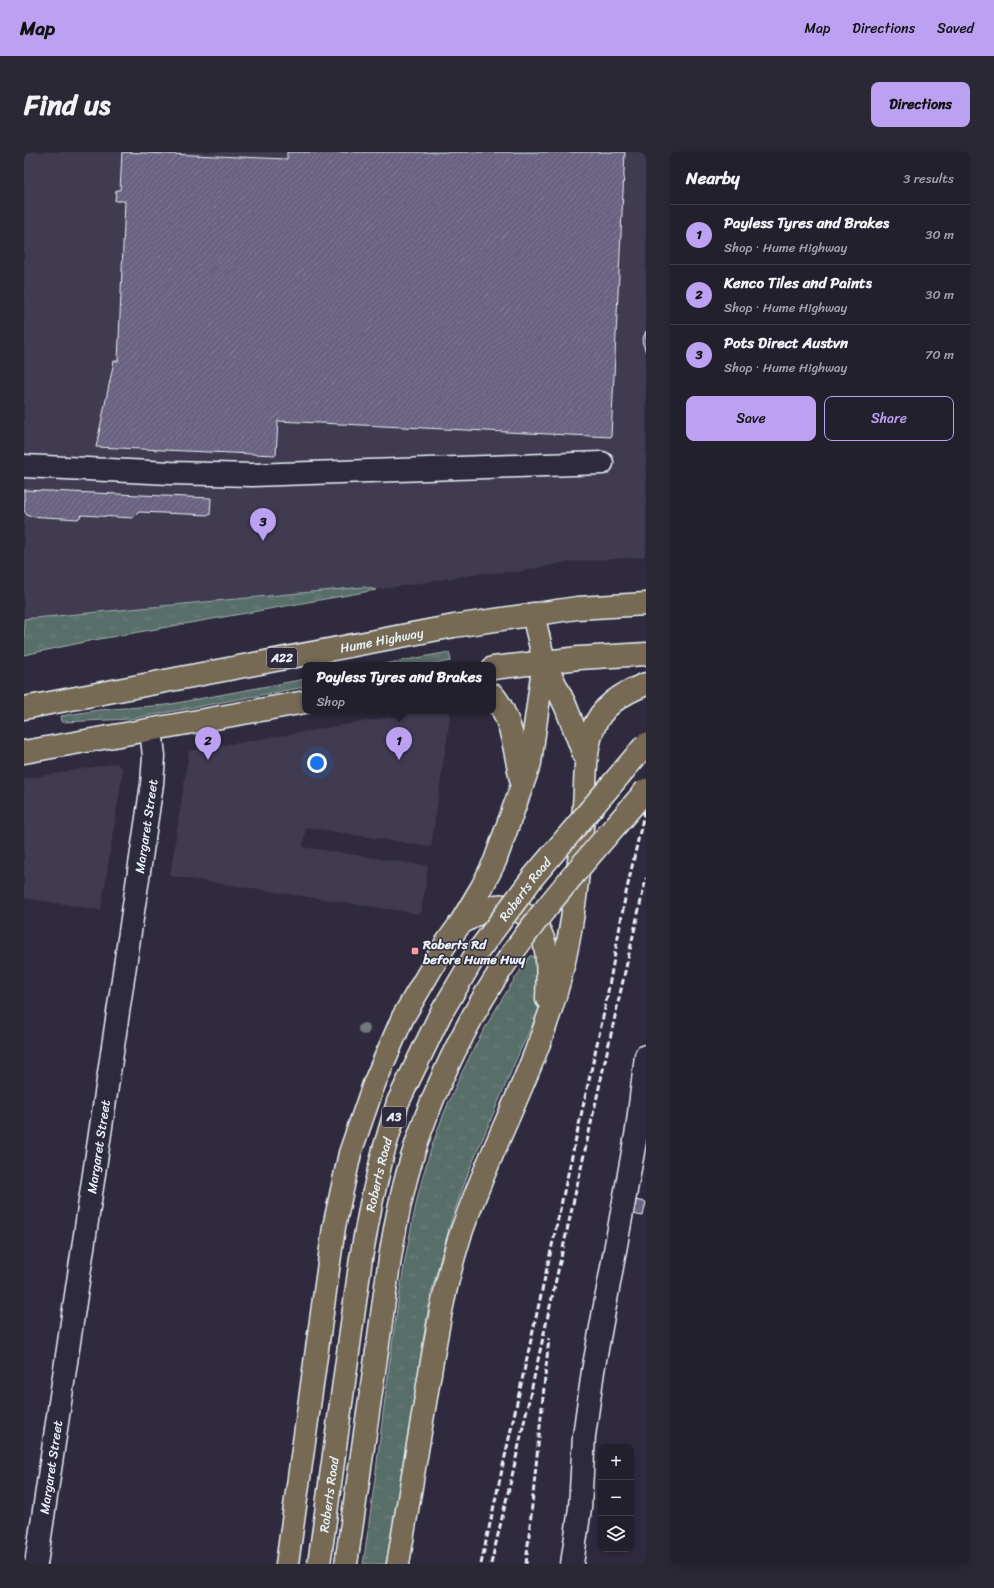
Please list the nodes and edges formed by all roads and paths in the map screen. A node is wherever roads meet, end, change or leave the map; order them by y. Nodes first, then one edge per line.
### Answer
1 (602, 463) dead end
2 (24, 466) edge
3 (646, 604) edge
4 (533, 614) junction
5 (646, 654) edge
6 (544, 661) junction
7 (496, 668) edge
8 (646, 684) edge
9 (496, 699) edge
10 (302, 703) edge
11 (24, 708) edge
12 (151, 730) junction
13 (646, 744) edge
14 (24, 752) edge
15 (585, 757) junction
16 (522, 788) junction
17 (646, 790) edge
18 (460, 924) junction
19 (546, 1024) junction
20 (646, 1056) edge
21 (36, 1564) edge
22 (287, 1564) edge
23 (319, 1564) edge
24 (346, 1564) edge
25 (398, 1564) edge
26 (572, 1564) edge

1 - 2 street
3 - 4 highway, Hume Highway / A22
4 - 6 highway
4 - 11 highway, Hume Highway / A22
5 - 6 highway
6 - 7 highway
6 - 15 highway
6 - 16 highway
8 - 15 highway
9 - 16 highway
10 - 12 highway
12 - 14 highway
12 - 21 street, Margaret Street
13 - 23 highway, Roberts Road / A3, bridge
15 - 19 highway
16 - 18 highway
17 - 24 highway, A3, bridge
18 - 19 highway
18 - 22 highway
19 - 25 highway
20 - 26 street

